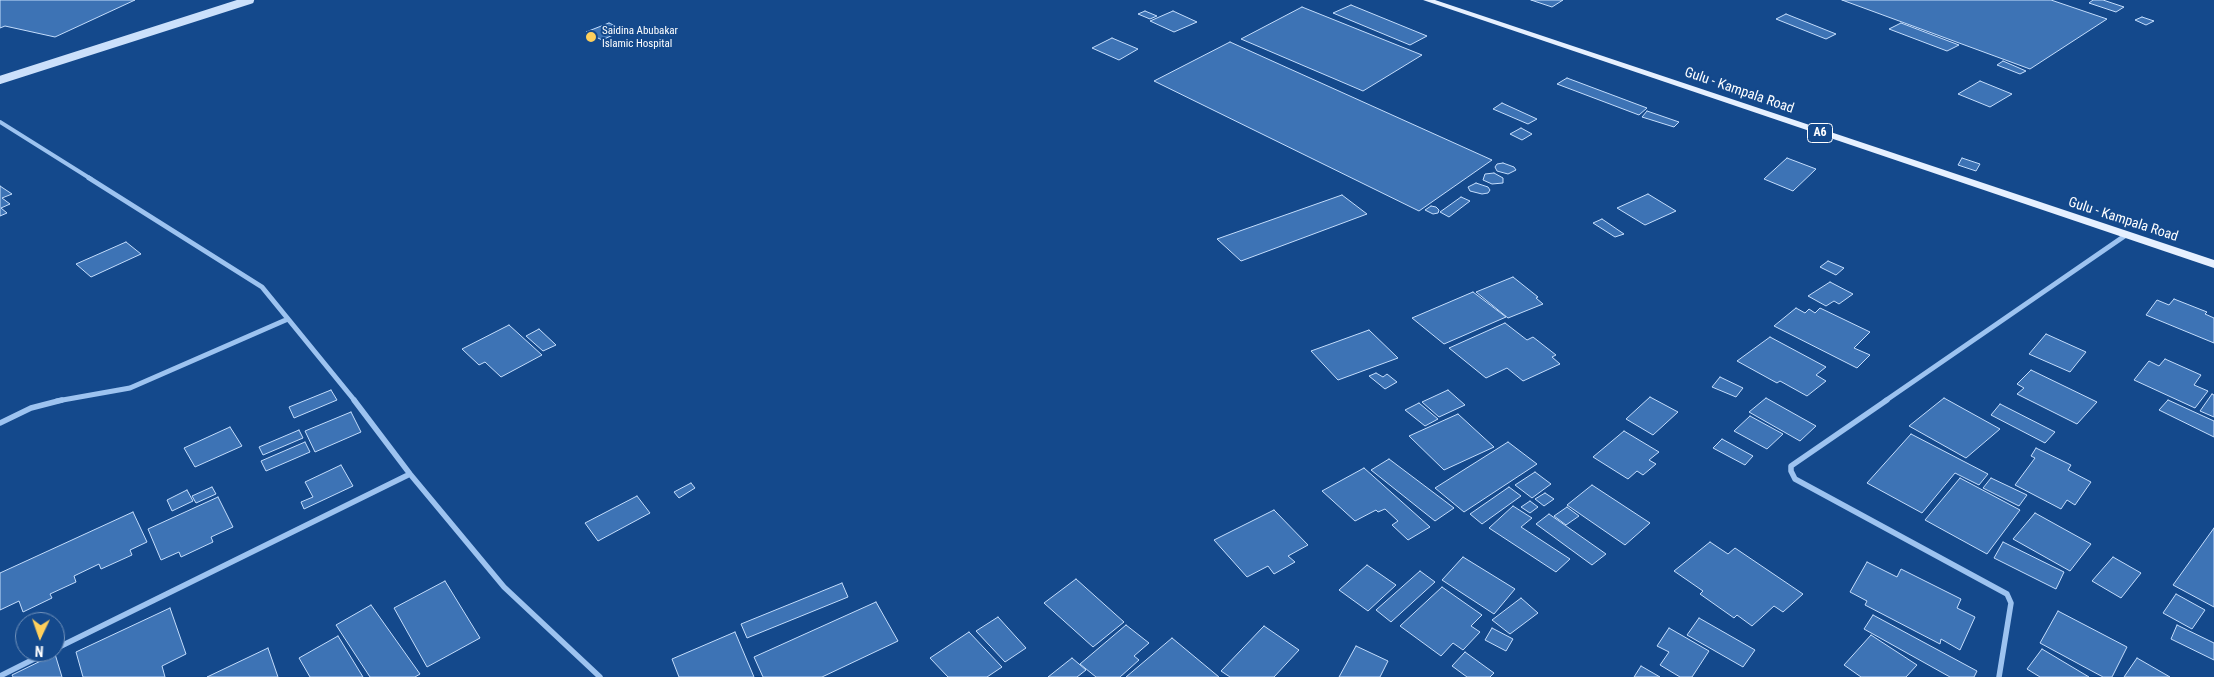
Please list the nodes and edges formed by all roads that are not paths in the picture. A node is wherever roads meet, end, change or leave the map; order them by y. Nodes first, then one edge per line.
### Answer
1 (250, 0) edge
2 (1427, 0) edge
3 (0, 80) edge
4 (0, 122) edge
5 (2126, 235) junction
6 (2214, 264) edge
7 (288, 320) junction
8 (0, 423) edge
9 (410, 474) junction
10 (65, 644) edge
11 (28, 662) edge
12 (0, 676) edge
13 (600, 677) edge
14 (1999, 677) edge

1 - 3 street
2 - 5 main road, Gulu - Kampala Road / A6
4 - 7 street
5 - 6 main road, Gulu - Kampala Road / A6
5 - 14 street
7 - 8 street
7 - 9 street
9 - 10 street
9 - 13 street
11 - 12 street

